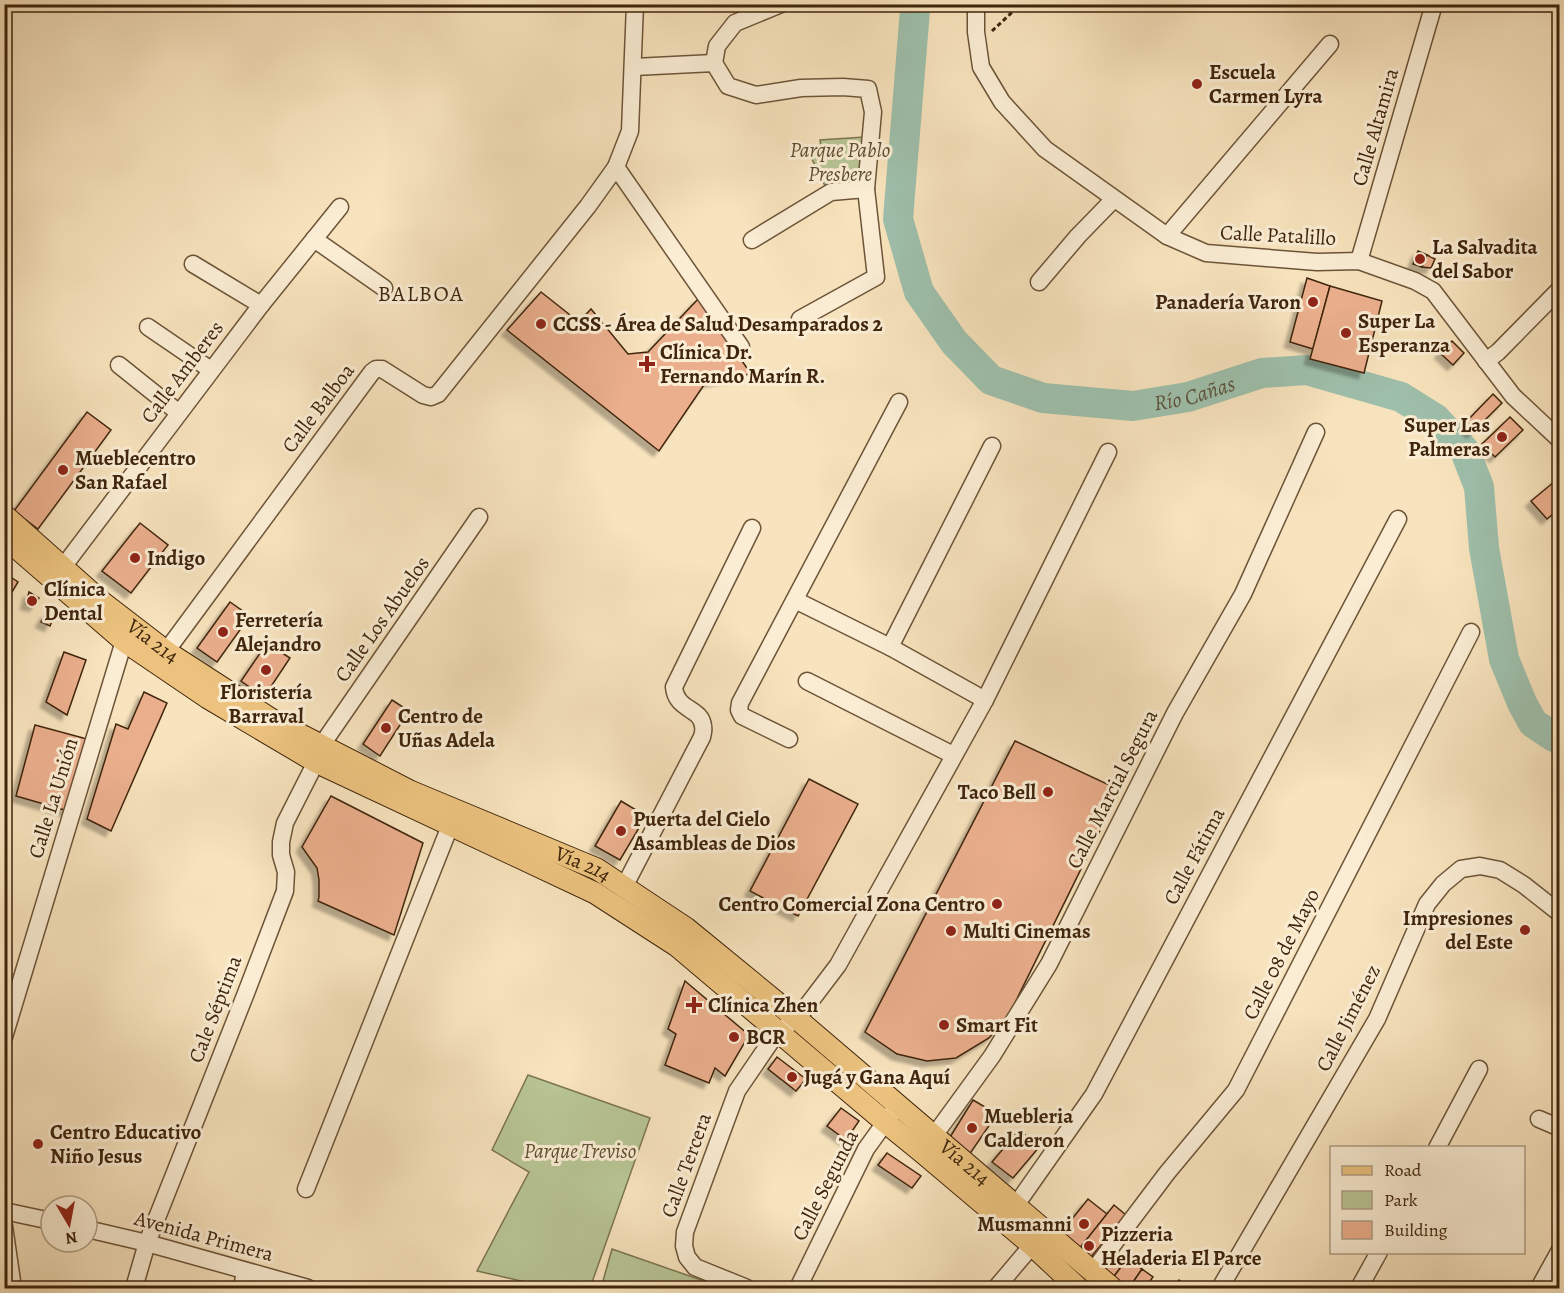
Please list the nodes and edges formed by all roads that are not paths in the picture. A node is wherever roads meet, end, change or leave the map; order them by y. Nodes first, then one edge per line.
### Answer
1 (636, 4) edge
2 (781, 4) edge
3 (976, 4) edge
4 (1434, 4) edge
5 (1330, 44) dead end
6 (714, 63) junction
7 (634, 67) junction
8 (616, 167) junction
9 (866, 189) junction
10 (1114, 198) junction
11 (340, 207) dead end
12 (1167, 236) junction
13 (314, 238) junction
14 (752, 240) dead end
15 (1359, 261) junction
16 (193, 264) dead end
17 (1039, 282) dead end
18 (384, 288) dead end
19 (1560, 289) edge
20 (261, 305) junction
21 (800, 319) dead end
22 (148, 327) dead end
23 (741, 347) dead end
24 (1486, 361) junction
25 (119, 365) dead end
26 (211, 370) junction
27 (898, 402) dead end
28 (179, 413) junction
29 (1316, 432) dead end
30 (1560, 440) edge
31 (992, 446) dead end
32 (1108, 452) dead end
33 (4, 515) edge
34 (479, 517) dead end
35 (1398, 519) dead end
36 (752, 528) dead end
37 (4, 537) edge
38 (63, 567) junction
39 (795, 600) junction
40 (1471, 632) dead end
41 (124, 641) junction
42 (890, 647) junction
43 (162, 658) junction
44 (807, 681) dead end
45 (985, 700) junction
46 (789, 739) dead end
47 (319, 754) junction
48 (953, 755) junction
49 (450, 826) junction
50 (624, 887) junction
51 (1560, 911) edge
52 (797, 1019) junction
53 (778, 1032) junction
54 (4, 1037) edge
55 (1479, 1069) dead end
56 (898, 1106) junction
57 (1539, 1119) dead end
58 (885, 1122) junction
59 (1560, 1128) edge
60 (928, 1144) junction
61 (1438, 1146) edge
62 (306, 1189) dead end
63 (1016, 1205) junction
64 (4, 1211) edge
65 (39, 1218) edge
66 (4, 1226) edge
67 (99, 1232) edge
68 (1038, 1238) junction
69 (147, 1243) junction
70 (6, 1245) edge
71 (1560, 1250) edge
72 (1378, 1254) edge
73 (245, 1271) junction
74 (1092, 1271) junction
75 (13, 1288) edge
76 (134, 1288) edge
77 (242, 1288) edge
78 (308, 1288) edge
79 (747, 1288) edge
80 (798, 1288) edge
81 (996, 1288) edge
82 (1078, 1288) edge
83 (1112, 1288) edge
84 (1220, 1288) edge
85 (1359, 1288) edge
86 (1539, 1288) edge

1 - 7 street, Calle Balboa
2 - 6 street
3 - 10 street, Calle Patalillo
4 - 15 street, Calle Altamira
5 - 12 street
6 - 7 street
6 - 9 street
7 - 8 street, Calle Balboa
8 - 23 street
8 - 43 street, Calle Balboa
9 - 14 street
9 - 21 street
10 - 12 street, Calle Patalillo
10 - 17 street
11 - 13 street, Calle Amberes
12 - 15 street, Calle Patalillo
13 - 18 street
13 - 20 street, Calle Amberes
15 - 24 street, Calle Patalillo
16 - 20 street
19 - 24 street
20 - 26 street, Calle Amberes
22 - 26 street
24 - 30 street, Calle Patalillo
25 - 28 street
26 - 28 street, Calle Amberes
27 - 39 street
28 - 38 street, Calle Amberes
29 - 60 street, Calle Marcial Segura
31 - 42 street
32 - 45 street
33 - 38 main road, Vía 214
34 - 47 street, Calle Los Abuelos
35 - 63 street, Calle Fátima
36 - 50 street
37 - 41 main road, Vía 214
38 - 43 main road, Vía 214
39 - 42 street
39 - 46 street
40 - 74 street, Calle 08 de Mayo
41 - 43 main road, Vía 214
41 - 54 street, Calle La Unión
42 - 45 street
43 - 47 main road, Vía 214
44 - 48 street
45 - 48 street
47 - 49 main road, Vía 214
47 - 50 main road, Vía 214
47 - 69 street, Cale Séptima
48 - 52 street
49 - 53 main road, Vía 214
49 - 62 street
50 - 52 main road, Vía 214
51 - 84 street, Calle Jiménez
52 - 53 street
52 - 56 main road, Vía 214
53 - 58 main road, Vía 214
53 - 79 street, Calle Tercera
55 - 61 street
56 - 58 street, Calle Segunda
56 - 60 main road, Vía 214
57 - 59 street
58 - 60 main road, Vía 214
58 - 80 street, Calle Segunda
60 - 63 main road, Vía 214
60 - 68 main road, Vía 214
63 - 68 main road, Vía 214
64 - 65 street
66 - 70 street
67 - 69 street, Avenida Primera
68 - 74 main road, Vía 214
68 - 81 street
68 - 82 main road, Vía 214
69 - 73 street, Avenida Primera
69 - 76 street, Cale Séptima
70 - 75 street
71 - 86 street
72 - 85 street
73 - 77 street
73 - 78 street, Avenida Primera
74 - 83 main road, Vía 214

